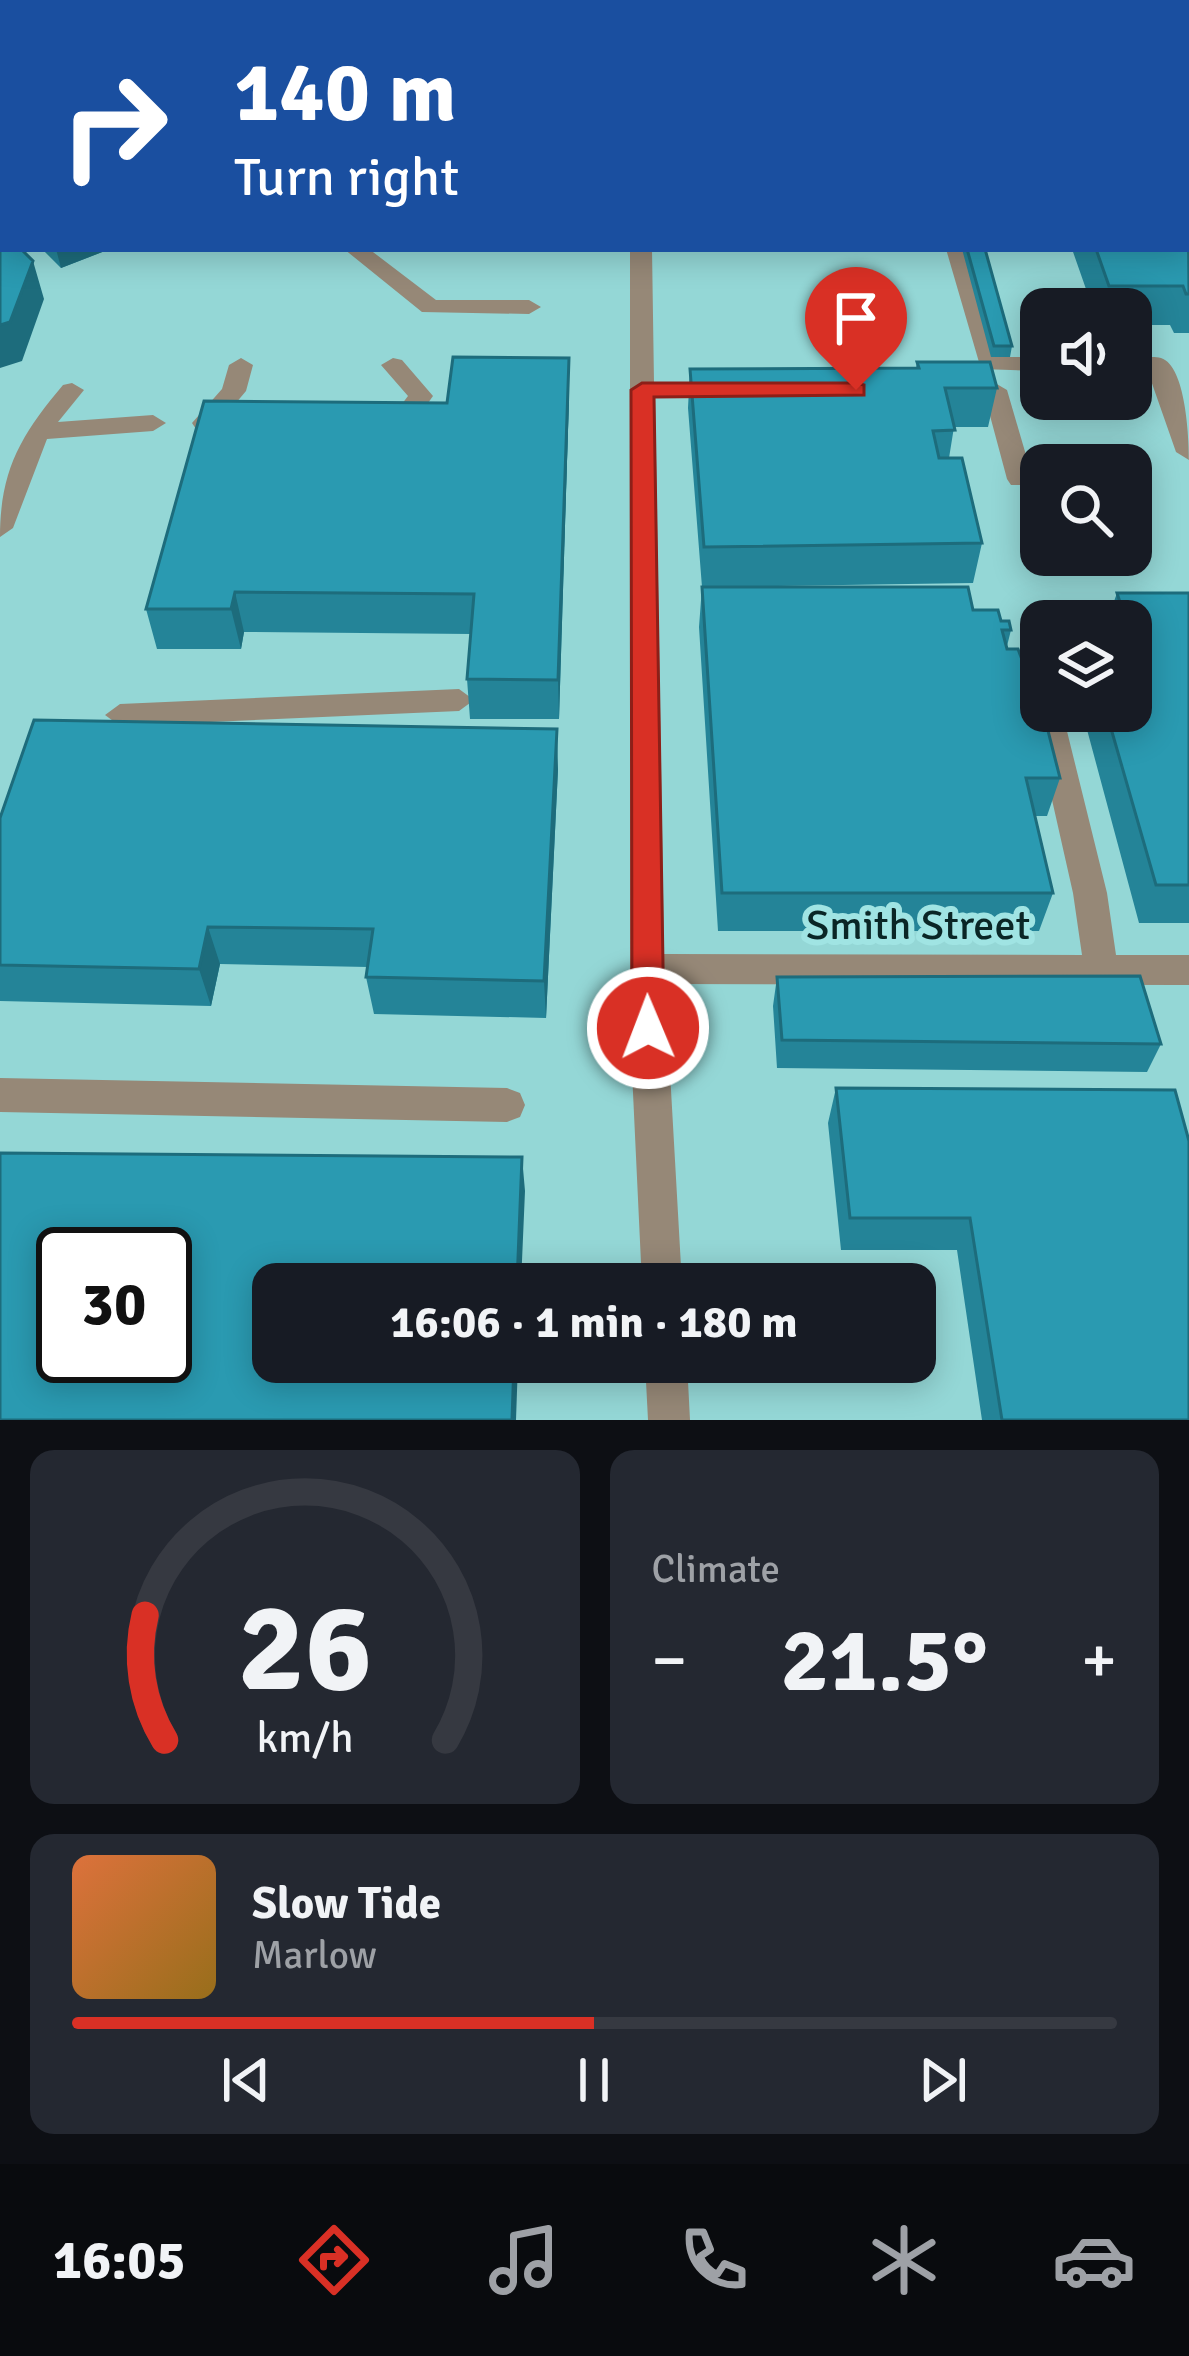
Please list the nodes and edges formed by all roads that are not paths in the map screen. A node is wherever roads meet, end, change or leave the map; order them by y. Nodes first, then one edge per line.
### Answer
1 (359, 252) edge
2 (640, 252) edge
3 (958, 252) edge
4 (530, 307) dead end
5 (241, 364) dead end
6 (1020, 364) edge
7 (393, 365) dead end
8 (1152, 365) edge
9 (72, 390) dead end
10 (642, 390) junction
11 (764, 390) edge
12 (926, 390) edge
13 (402, 421) edge
14 (206, 422) edge
15 (153, 423) dead end
16 (0, 439) edge
17 (33, 442) junction
18 (1189, 452) edge
19 (1020, 479) dead end
20 (0, 528) edge
21 (459, 700) dead end
22 (120, 715) dead end
23 (1052, 732) edge
24 (647, 969) junction
25 (1101, 970) junction
26 (1189, 970) edge
27 (0, 1095) edge
28 (507, 1105) dead end
29 (661, 1263) edge
30 (667, 1383) edge
31 (669, 1420) edge

1 - 4 street
2 - 10 street
3 - 6 street
5 - 14 street
7 - 13 street
8 - 18 street
9 - 17 street
10 - 11 street
10 - 24 street
12 - 19 street
15 - 17 street
16 - 17 street
17 - 20 street
21 - 22 street
23 - 25 street
24 - 25 street, Smith Street
24 - 29 street
25 - 26 street, Smith Street
27 - 28 street
30 - 31 street

